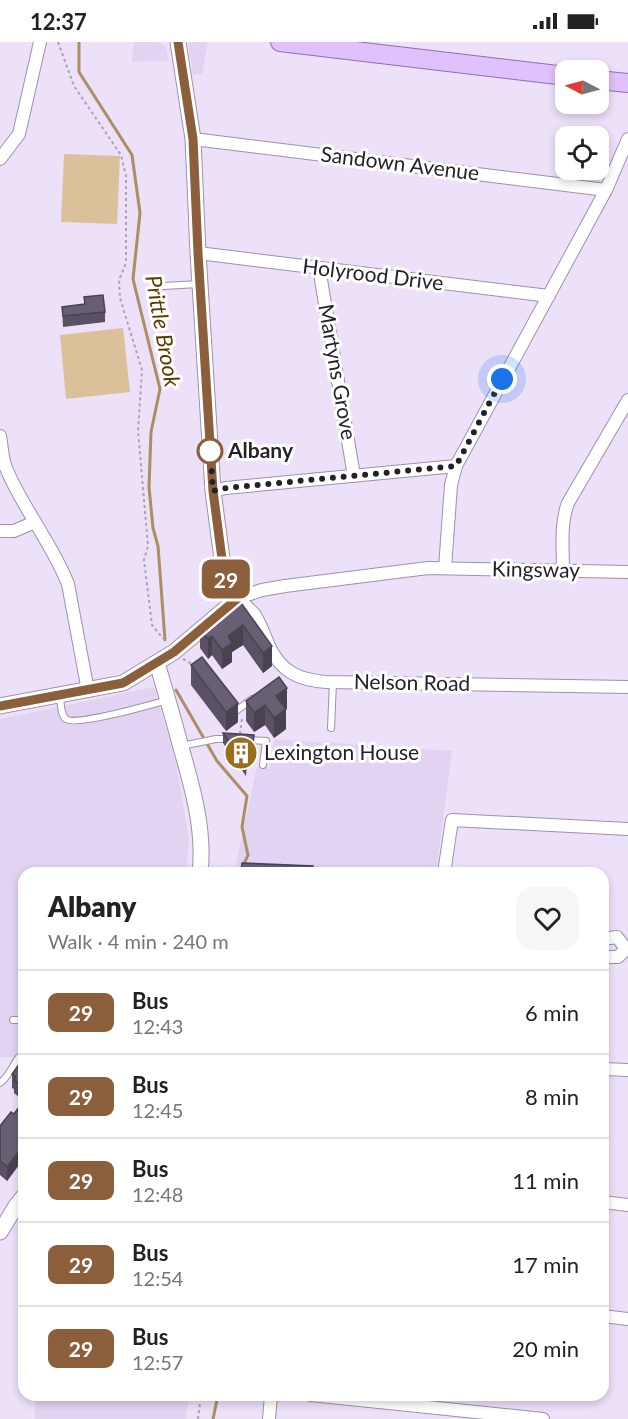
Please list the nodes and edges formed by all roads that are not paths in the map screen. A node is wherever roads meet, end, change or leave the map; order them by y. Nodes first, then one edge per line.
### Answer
1 (40, 42) edge
2 (178, 42) edge
3 (280, 42) edge
4 (555, 75) edge
5 (609, 81) edge
6 (628, 83) edge
7 (193, 139) junction
8 (628, 139) edge
9 (0, 159) edge
10 (606, 190) junction
11 (198, 253) junction
12 (319, 268) junction
13 (200, 284) junction
14 (164, 286) dead end
15 (549, 296) junction
16 (628, 400) edge
17 (0, 436) edge
18 (456, 466) junction
19 (354, 476) junction
20 (213, 491) junction
21 (35, 522) junction
22 (0, 531) edge
23 (445, 567) junction
24 (563, 571) junction
25 (628, 572) edge
26 (238, 598) junction
27 (157, 663) junction
28 (333, 682) junction
29 (628, 687) edge
30 (88, 691) junction
31 (262, 691) edge
32 (60, 696) junction
33 (169, 700) junction
34 (230, 704) edge
35 (0, 706) edge
36 (331, 728) dead end
37 (181, 746) junction
38 (263, 765) dead end
39 (628, 829) edge
40 (200, 867) edge
41 (445, 867) edge
42 (609, 938) edge
43 (627, 949) edge
44 (609, 957) edge
45 (14, 1020) dead end
46 (18, 1020) edge
47 (18, 1058) edge
48 (609, 1069) edge
49 (628, 1070) edge
50 (0, 1083) edge
51 (609, 1203) edge
52 (18, 1204) edge
53 (628, 1205) edge
54 (0, 1232) edge
55 (609, 1317) edge
56 (628, 1319) edge
57 (270, 1401) edge
58 (369, 1401) edge
59 (269, 1419) edge
60 (543, 1419) edge

1 - 9 street
2 - 7 street
3 - 4 main road
5 - 6 main road
7 - 10 street, Sandown Avenue
7 - 11 street
8 - 10 street
10 - 15 street
11 - 12 street, Holyrood Drive
11 - 13 street
12 - 15 street, Holyrood Drive
12 - 19 street, Martyns Grove
13 - 14 lane
13 - 20 street
15 - 18 street
16 - 24 street
17 - 21 street
18 - 19 street
18 - 23 street
19 - 20 street
20 - 26 street
21 - 22 street
21 - 30 street
23 - 24 street, Kingsway
23 - 26 street, Kingsway
24 - 25 street, Kingsway
26 - 27 street
26 - 28 street, Nelson Road
27 - 30 street
27 - 33 street
28 - 29 street, Nelson Road
28 - 36 lane
30 - 32 street
31 - 34 lane
32 - 33 lane
32 - 35 street
33 - 37 street
37 - 38 lane
37 - 40 street
39 - 41 street
42 - 43 street
43 - 44 street
45 - 46 lane
47 - 50 lane
48 - 49 street
51 - 53 street
52 - 54 street
55 - 56 street
57 - 59 street
58 - 60 street

